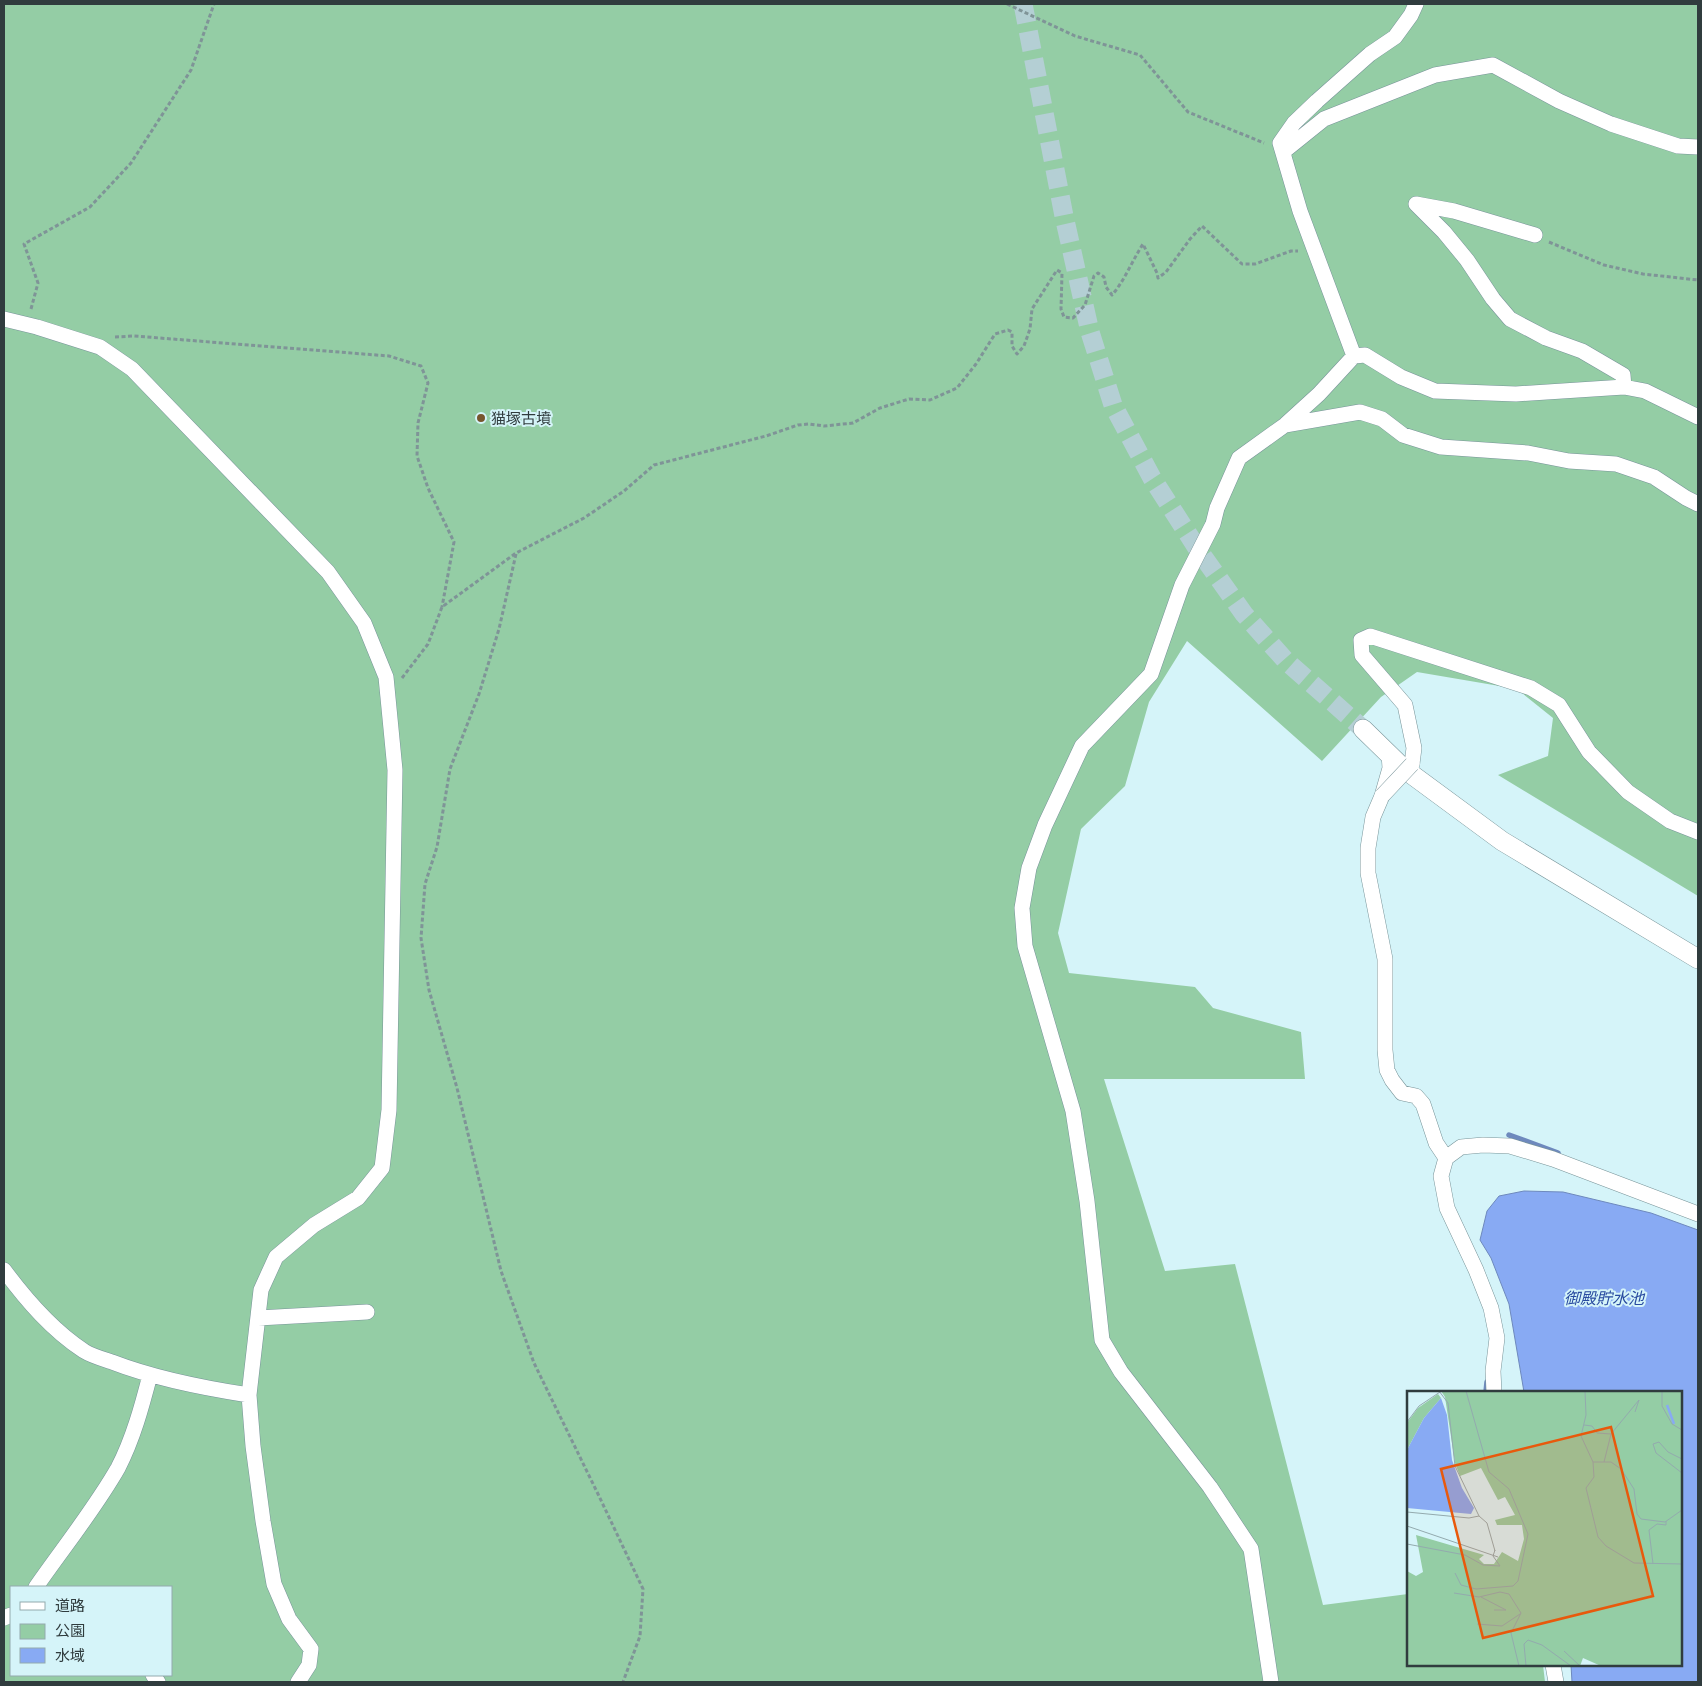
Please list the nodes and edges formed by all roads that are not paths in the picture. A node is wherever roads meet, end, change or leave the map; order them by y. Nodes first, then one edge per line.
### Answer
1 (1416, 4) edge
2 (1698, 147) edge
3 (1283, 152) junction
4 (1535, 235) road end
5 (4, 319) edge
6 (1354, 356) junction
7 (1624, 386) junction
8 (1698, 417) edge
9 (1285, 425) junction
10 (1698, 504) edge
11 (1363, 729) tunnel mouth
12 (1389, 754) junction
13 (1382, 796) junction
14 (1698, 832) edge
15 (1698, 959) edge
16 (1446, 1158) junction
17 (1698, 1214) edge
18 (4, 1270) edge
19 (367, 1312) dead end
20 (258, 1318) junction
21 (150, 1374) junction
22 (1494, 1391) edge
23 (249, 1395) junction
24 (37, 1586) edge
25 (1554, 1666) edge
26 (298, 1682) edge
27 (1271, 1682) edge
28 (1556, 1682) edge

1 - 3 street
2 - 3 street
3 - 6 street
4 - 7 street
5 - 20 street
6 - 7 street
6 - 9 street
7 - 8 street
9 - 10 street
9 - 27 street
11 - 12 street
12 - 13 street
12 - 15 street
13 - 14 street, bridge
13 - 16 street
16 - 17 street
16 - 22 street
18 - 21 street
19 - 20 street
20 - 23 street
21 - 23 street
21 - 24 street
23 - 26 street
25 - 28 street

